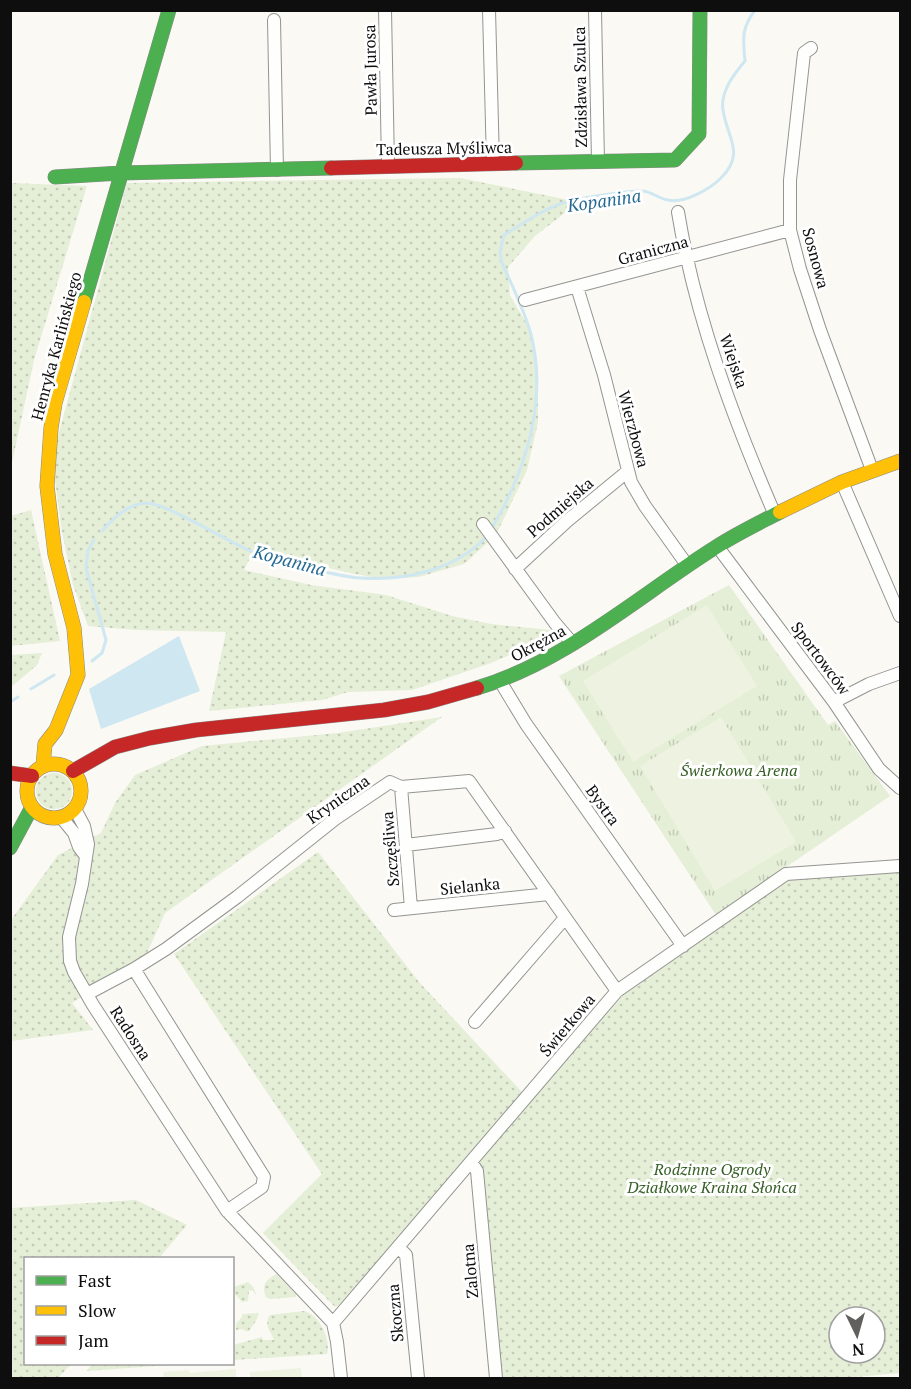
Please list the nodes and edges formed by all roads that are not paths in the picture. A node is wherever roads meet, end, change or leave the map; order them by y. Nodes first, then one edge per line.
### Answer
1 (169, 10) edge
2 (385, 10) edge
3 (489, 10) edge
4 (595, 10) edge
5 (700, 10) edge
6 (274, 20) dead end
7 (811, 48) dead end
8 (598, 162) junction
9 (493, 163) junction
10 (388, 165) junction
11 (277, 170) junction
12 (121, 173) junction
13 (55, 177) dead end
14 (678, 212) dead end
15 (790, 230) junction
16 (686, 258) junction
17 (577, 287) junction
18 (525, 300) dead end
19 (900, 462) edge
20 (872, 470) junction
21 (628, 471) junction
22 (842, 482) junction
23 (775, 515) junction
24 (483, 524) dead end
25 (717, 546) junction
26 (687, 565) junction
27 (515, 569) junction
28 (900, 616) edge
29 (573, 644) junction
30 (900, 673) edge
31 (500, 681) junction
32 (834, 702) junction
33 (56, 730) junction
34 (150, 738) junction
35 (58, 764) junction
36 (43, 766) junction
37 (73, 771) junction
38 (10, 772) edge
39 (32, 776) junction
40 (10, 785) edge
41 (81, 786) junction
42 (401, 787) junction
43 (900, 788) edge
44 (27, 791) junction
45 (32, 807) junction
46 (75, 809) junction
47 (46, 817) junction
48 (62, 817) junction
49 (505, 831) junction
50 (12, 845) edge
51 (406, 845) junction
52 (85, 855) junction
53 (900, 866) edge
54 (549, 894) junction
55 (411, 908) junction
56 (394, 910) dead end
57 (565, 918) junction
58 (683, 946) junction
59 (134, 969) junction
60 (617, 991) junction
61 (87, 994) junction
62 (475, 1022) dead end
63 (471, 1162) junction
64 (227, 1211) junction
65 (398, 1247) junction
66 (333, 1323) junction
67 (341, 1378) edge
68 (418, 1378) edge
69 (496, 1378) edge

1 - 12 street, Henryka Karlińskiego
2 - 10 street, Pawła Jurosa
3 - 9 street
4 - 8 street, Zdzisława Szulca
5 - 8 street, Tadeusza Myśliwca
6 - 11 street
7 - 15 street, Sosnowa
8 - 9 street, Tadeusza Myśliwca
9 - 10 street, Tadeusza Myśliwca
10 - 11 street, Tadeusza Myśliwca
11 - 12 street, Tadeusza Myśliwca
12 - 13 street, Tadeusza Myśliwca
12 - 33 street, Henryka Karlińskiego
14 - 16 street, Wiejska
15 - 16 street, Graniczna
15 - 20 street, Sosnowa
16 - 17 street, Graniczna
16 - 23 street, Wiejska
17 - 18 street, Graniczna
17 - 21 street, Wierzbowa
19 - 20 street, Okrężna
20 - 22 street, Okrężna
21 - 26 street, Wierzbowa
21 - 27 street, Podmiejska
22 - 23 street, Okrężna
22 - 28 street
23 - 25 street, Okrężna
24 - 27 street
25 - 26 street, Okrężna
25 - 32 street, Sportowców
26 - 29 street, Okrężna
27 - 29 street
29 - 31 street, Okrężna
30 - 32 street
31 - 34 street, Okrężna
31 - 58 street, Bystra
32 - 43 street, Sportowców
33 - 35 street, Henryka Karlińskiego
33 - 36 street, Henryka Karlińskiego
34 - 37 street, Okrężna
34 - 41 street, Okrężna
35 - 36 street
35 - 37 street
36 - 39 street
37 - 41 street
38 - 39 street
39 - 44 street
40 - 44 street
41 - 46 street
42 - 49 street, Kryniczna
42 - 51 street, Szczęśliwa
42 - 59 street, Kryniczna
44 - 45 street
45 - 47 street
45 - 50 street
46 - 48 street
46 - 52 street, Radosna
47 - 48 street
47 - 50 street
48 - 52 street
49 - 51 street
49 - 54 street, Kryniczna
51 - 55 street, Szczęśliwa
52 - 61 street, Radosna
53 - 58 street, Świerkowa
54 - 55 street, Sielanka
54 - 57 street, Kryniczna
55 - 56 street, Sielanka
57 - 60 street, Kryniczna
57 - 62 street
58 - 60 street, Świerkowa
59 - 61 street, Kryniczna
59 - 64 street
60 - 63 street, Świerkowa
61 - 64 street, Radosna
63 - 65 street, Świerkowa
63 - 69 street, Zalotna
64 - 66 street, Radosna
65 - 66 street, Świerkowa
65 - 68 street, Skoczna
66 - 67 street

